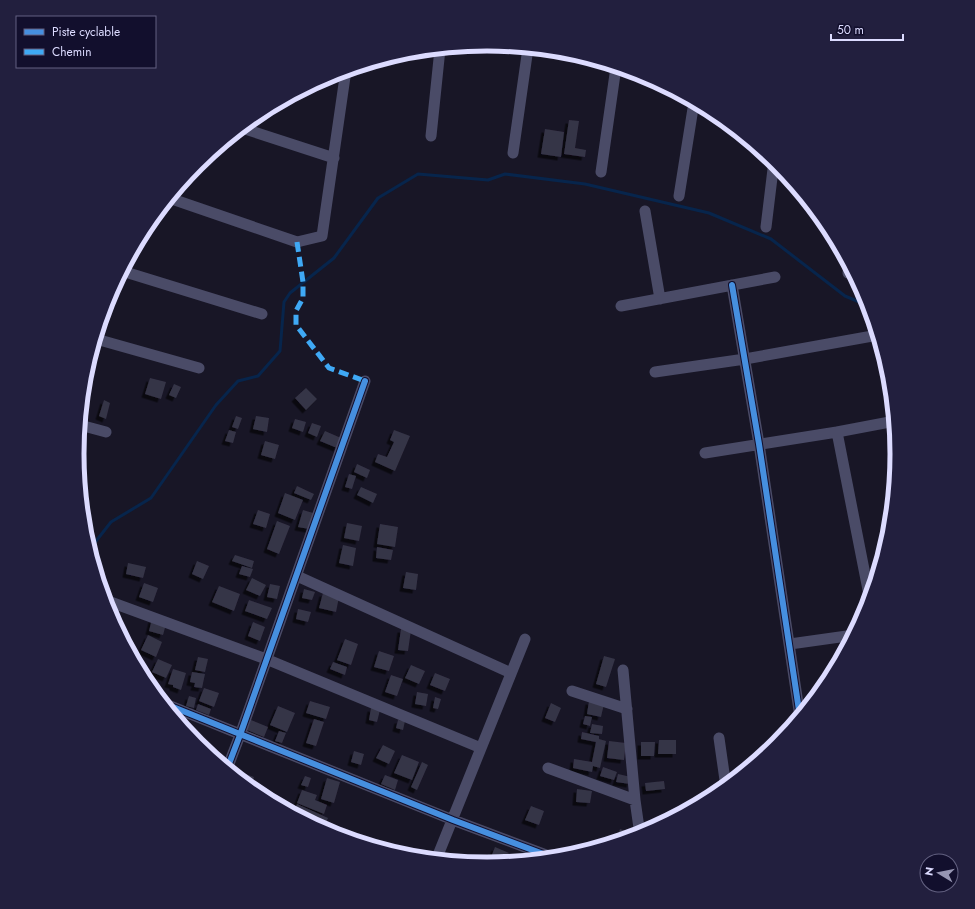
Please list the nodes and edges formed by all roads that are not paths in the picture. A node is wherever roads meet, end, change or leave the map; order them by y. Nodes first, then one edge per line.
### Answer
1 (527, 53) edge
2 (440, 54) edge
3 (615, 72) edge
4 (343, 78) edge
5 (693, 108) edge
6 (248, 130) edge
7 (431, 136) dead end
8 (513, 153) dead end
9 (334, 158) junction
10 (773, 169) edge
11 (601, 172) dead end
12 (679, 196) dead end
13 (174, 200) edge
14 (645, 211) dead end
15 (766, 227) dead end
16 (128, 273) edge
17 (774, 277) dead end
18 (732, 285) junction
19 (660, 299) junction
20 (621, 306) dead end
21 (262, 314) dead end
22 (873, 336) edge
23 (101, 340) edge
24 (745, 359) junction
25 (199, 368) dead end
26 (655, 372) dead end
27 (365, 381) dead end
28 (890, 422) edge
29 (85, 426) edge
30 (106, 432) dead end
31 (837, 432) junction
32 (759, 444) junction
33 (705, 453) dead end
34 (297, 576) junction
35 (868, 589) edge
36 (112, 603) edge
37 (847, 636) edge
38 (525, 639) dead end
39 (790, 644) junction
40 (266, 659) junction
41 (623, 670) dead end
42 (511, 673) junction
43 (572, 691) dead end
44 (173, 707) edge
45 (627, 709) junction
46 (799, 711) edge
47 (240, 735) junction
48 (719, 738) dead end
49 (480, 748) junction
50 (228, 764) edge
51 (548, 768) dead end
52 (725, 781) edge
53 (635, 800) junction
54 (453, 820) junction
55 (639, 828) edge
56 (544, 854) edge
57 (438, 855) edge

1 - 8 street
2 - 7 street
3 - 11 street
4 - 9 street
5 - 12 street
6 - 9 street
9 - 13 street
10 - 15 street
14 - 19 street
16 - 21 street
17 - 18 street
18 - 19 street
18 - 24 street
19 - 20 street
22 - 24 street
23 - 25 street
24 - 26 street
24 - 32 street
27 - 34 street
28 - 31 street
29 - 30 street
31 - 32 street
31 - 35 street
32 - 33 street
32 - 39 street
34 - 40 street
34 - 42 street
36 - 40 street
37 - 39 street
38 - 42 street
39 - 46 street
40 - 47 street
40 - 49 street
41 - 45 street
42 - 49 street
43 - 45 street
44 - 47 street
45 - 53 street
47 - 50 street
47 - 54 street
48 - 52 street
49 - 54 street
51 - 53 street
53 - 55 street
54 - 56 street
54 - 57 street

